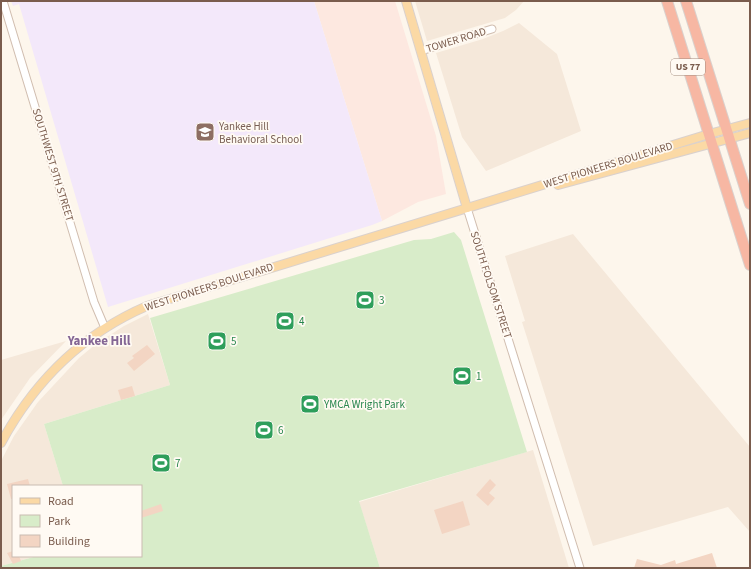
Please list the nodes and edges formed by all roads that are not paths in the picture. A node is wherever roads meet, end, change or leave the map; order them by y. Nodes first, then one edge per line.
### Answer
1 (4, 1) edge
2 (406, 1) edge
3 (667, 1) edge
4 (686, 1) edge
5 (492, 29) dead end
6 (421, 50) junction
7 (750, 123) edge
8 (750, 133) edge
9 (728, 134) junction
10 (710, 139) junction
11 (750, 204) edge
12 (467, 208) junction
13 (750, 265) edge
14 (105, 328) junction
15 (1, 443) edge
16 (580, 568) edge

1 - 14 street, SOUTHWEST 9TH STREET
2 - 6 main road, SOUTH FOLSOM STREET
3 - 10 highway, US 77
4 - 9 highway, US 77
5 - 6 street, TOWER ROAD
6 - 12 main road, SOUTH FOLSOM STREET
7 - 9 main road, WEST PIONEERS BOULEVARD
8 - 9 main road, WEST PIONEERS BOULEVARD
9 - 10 main road, WEST PIONEERS BOULEVARD
9 - 11 highway, US 77
10 - 12 main road, WEST PIONEERS BOULEVARD
10 - 13 highway, US 77
12 - 14 main road, WEST PIONEERS BOULEVARD
12 - 16 street, SOUTH FOLSOM STREET
14 - 15 main road, WEST PIONEERS BOULEVARD

